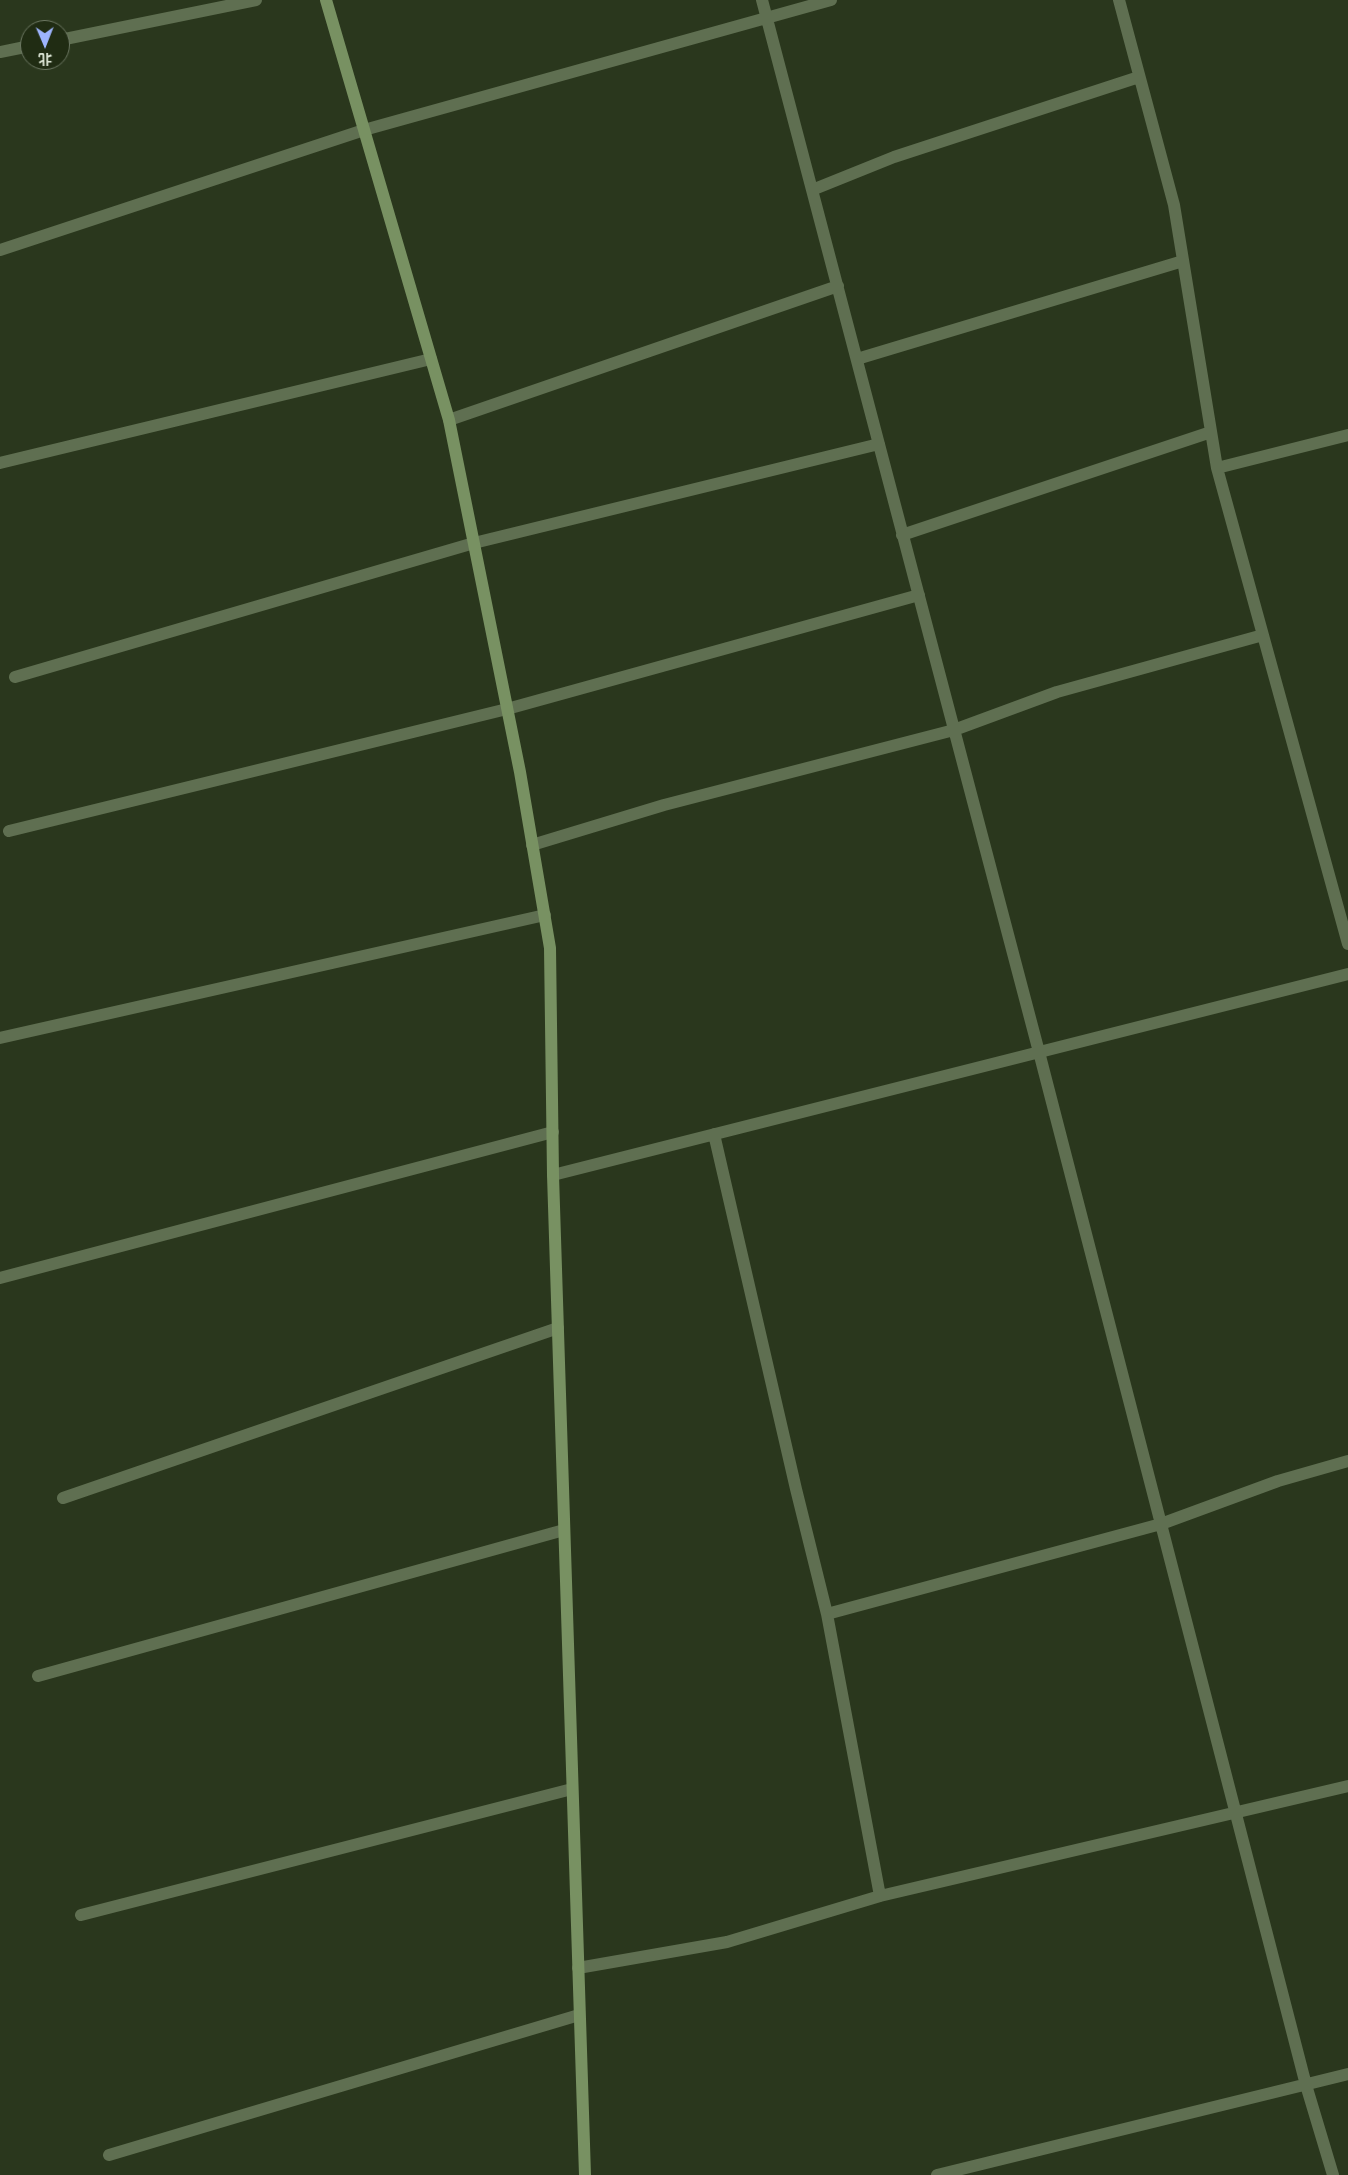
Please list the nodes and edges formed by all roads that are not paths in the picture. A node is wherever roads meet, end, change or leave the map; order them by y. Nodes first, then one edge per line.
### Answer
1 (256, 0) edge
2 (326, 0) edge
3 (762, 0) edge
4 (831, 0) edge
5 (1119, 0) edge
6 (767, 17) junction
7 (70, 38) edge
8 (20, 48) edge
9 (0, 52) edge
10 (1139, 76) junction
11 (364, 130) junction
12 (812, 190) junction
13 (0, 250) edge
14 (1183, 261) junction
15 (838, 286) junction
16 (431, 359) junction
17 (857, 359) junction
18 (448, 420) junction
19 (1211, 432) junction
20 (1348, 435) edge
21 (879, 444) junction
22 (0, 463) edge
23 (1217, 468) junction
24 (902, 535) junction
25 (474, 543) junction
26 (919, 595) junction
27 (1263, 635) junction
28 (16, 677) dead end
29 (507, 709) junction
30 (954, 730) junction
31 (9, 831) dead end
32 (532, 845) junction
33 (545, 915) junction
34 (1348, 944) edge
35 (1348, 974) edge
36 (0, 1038) edge
37 (1039, 1052) junction
38 (553, 1132) junction
39 (714, 1134) junction
40 (553, 1175) junction
41 (0, 1278) edge
42 (558, 1328) junction
43 (1348, 1461) edge
44 (64, 1498) dead end
45 (1160, 1524) junction
46 (564, 1530) junction
47 (827, 1614) junction
48 (38, 1676) dead end
49 (1348, 1786) edge
50 (572, 1790) junction
51 (1235, 1813) junction
52 (880, 1896) junction
53 (81, 1915) dead end
54 (578, 1968) junction
55 (579, 2015) junction
56 (1348, 2074) edge
57 (1306, 2085) junction
58 (109, 2155) dead end
59 (584, 2175) edge
60 (937, 2175) edge
61 (1333, 2175) edge

1 - 7 street
2 - 11 street
3 - 6 street
4 - 6 street
5 - 10 street
6 - 11 street
6 - 12 street
8 - 9 street
10 - 12 street
10 - 14 street
11 - 13 street
11 - 16 street
12 - 15 street
14 - 17 street
14 - 19 street
15 - 17 street
15 - 18 street
16 - 18 street
16 - 22 street
17 - 21 street
18 - 25 street
19 - 23 street
19 - 24 street
20 - 23 street
21 - 24 street
21 - 25 street
23 - 27 street
24 - 26 street
25 - 28 street
25 - 29 street
26 - 29 street
26 - 30 street
27 - 30 street
27 - 34 street
29 - 31 street
29 - 32 street
30 - 32 street
30 - 37 street
32 - 33 street
33 - 36 street
33 - 38 street
35 - 37 street
37 - 39 street
37 - 45 street
38 - 40 street
38 - 41 street
39 - 40 street
39 - 47 street
40 - 42 street
42 - 44 street
42 - 46 street
43 - 45 street
45 - 47 street
45 - 51 street
46 - 48 street
46 - 50 street
47 - 52 street
49 - 51 street
50 - 53 street
50 - 54 street
51 - 52 street
51 - 57 street
52 - 54 street
54 - 55 street
55 - 58 street
55 - 59 street
56 - 57 street
57 - 60 street
57 - 61 street

